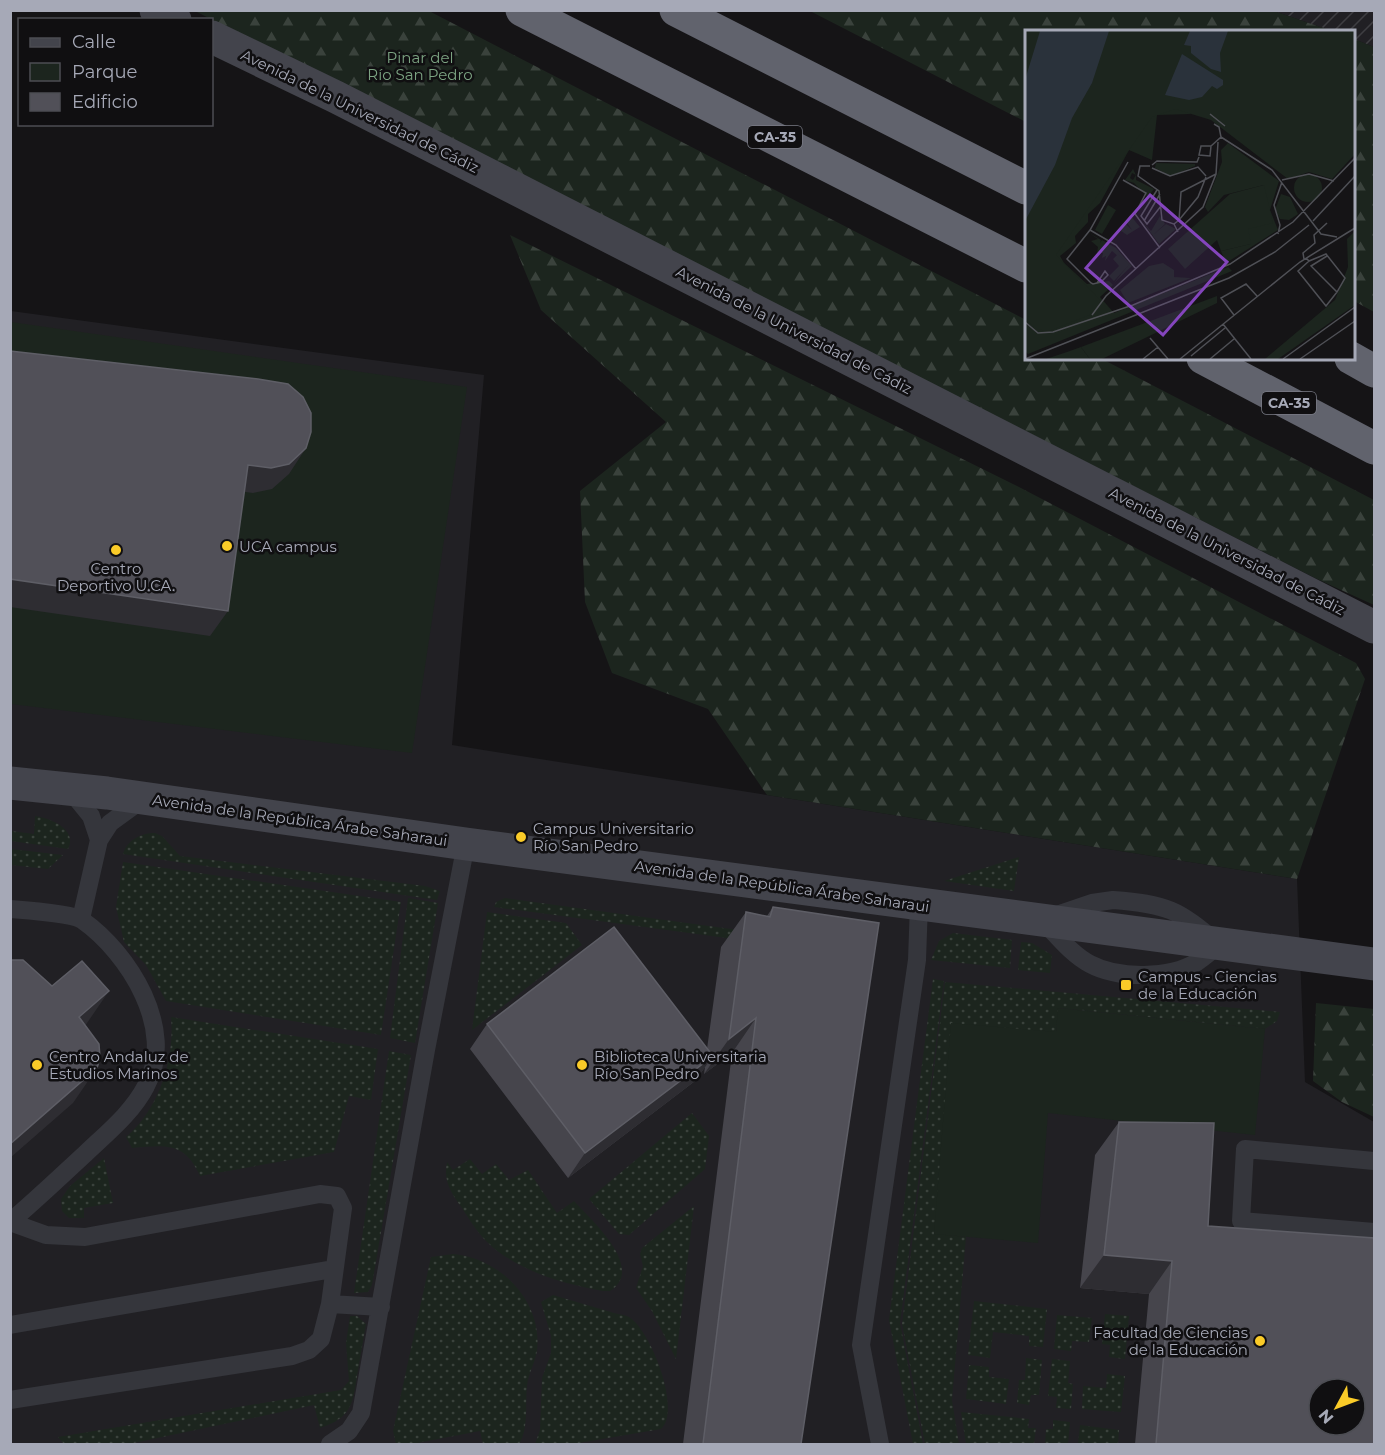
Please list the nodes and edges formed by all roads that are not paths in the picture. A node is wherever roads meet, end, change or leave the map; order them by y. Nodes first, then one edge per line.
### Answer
1 (156, 10) edge
2 (522, 10) edge
3 (676, 10) edge
4 (171, 18) edge
5 (213, 37) edge
6 (1025, 187) edge
7 (1025, 265) edge
8 (1207, 360) edge
9 (1355, 360) edge
10 (1374, 371) edge
11 (1374, 448) edge
12 (1374, 627) edge
13 (10, 783) edge
14 (69, 789) junction
15 (144, 798) junction
16 (99, 840) junction
17 (466, 844) junction
18 (919, 904) junction
19 (10, 909) edge
20 (81, 919) junction
21 (1374, 964) edge
22 (1374, 1161) edge
23 (1374, 1232) edge
24 (333, 1269) junction
25 (330, 1304) junction
26 (381, 1307) junction
27 (10, 1325) edge
28 (10, 1400) edge
29 (330, 1444) edge
30 (880, 1444) edge

1 - 4 street
2 - 7 highway, CA-35
3 - 6 highway
5 - 12 street, Avenida de la Universidad de Cádiz
8 - 11 highway, CA-35
9 - 10 highway
13 - 14 street, Avenida de la República Árabe Saharaui
14 - 15 street, Avenida de la República Árabe Saharaui
14 - 16 lane
15 - 16 lane
15 - 17 street, Avenida de la República Árabe Saharaui
16 - 20 lane
17 - 18 street, Avenida de la República Árabe Saharaui
17 - 26 lane
18 - 21 street, Avenida de la República Árabe Saharaui
18 - 30 lane
19 - 20 lane
20 - 24 lane
22 - 23 lane
24 - 25 lane
24 - 27 lane
25 - 26 lane
25 - 28 lane
26 - 29 lane

